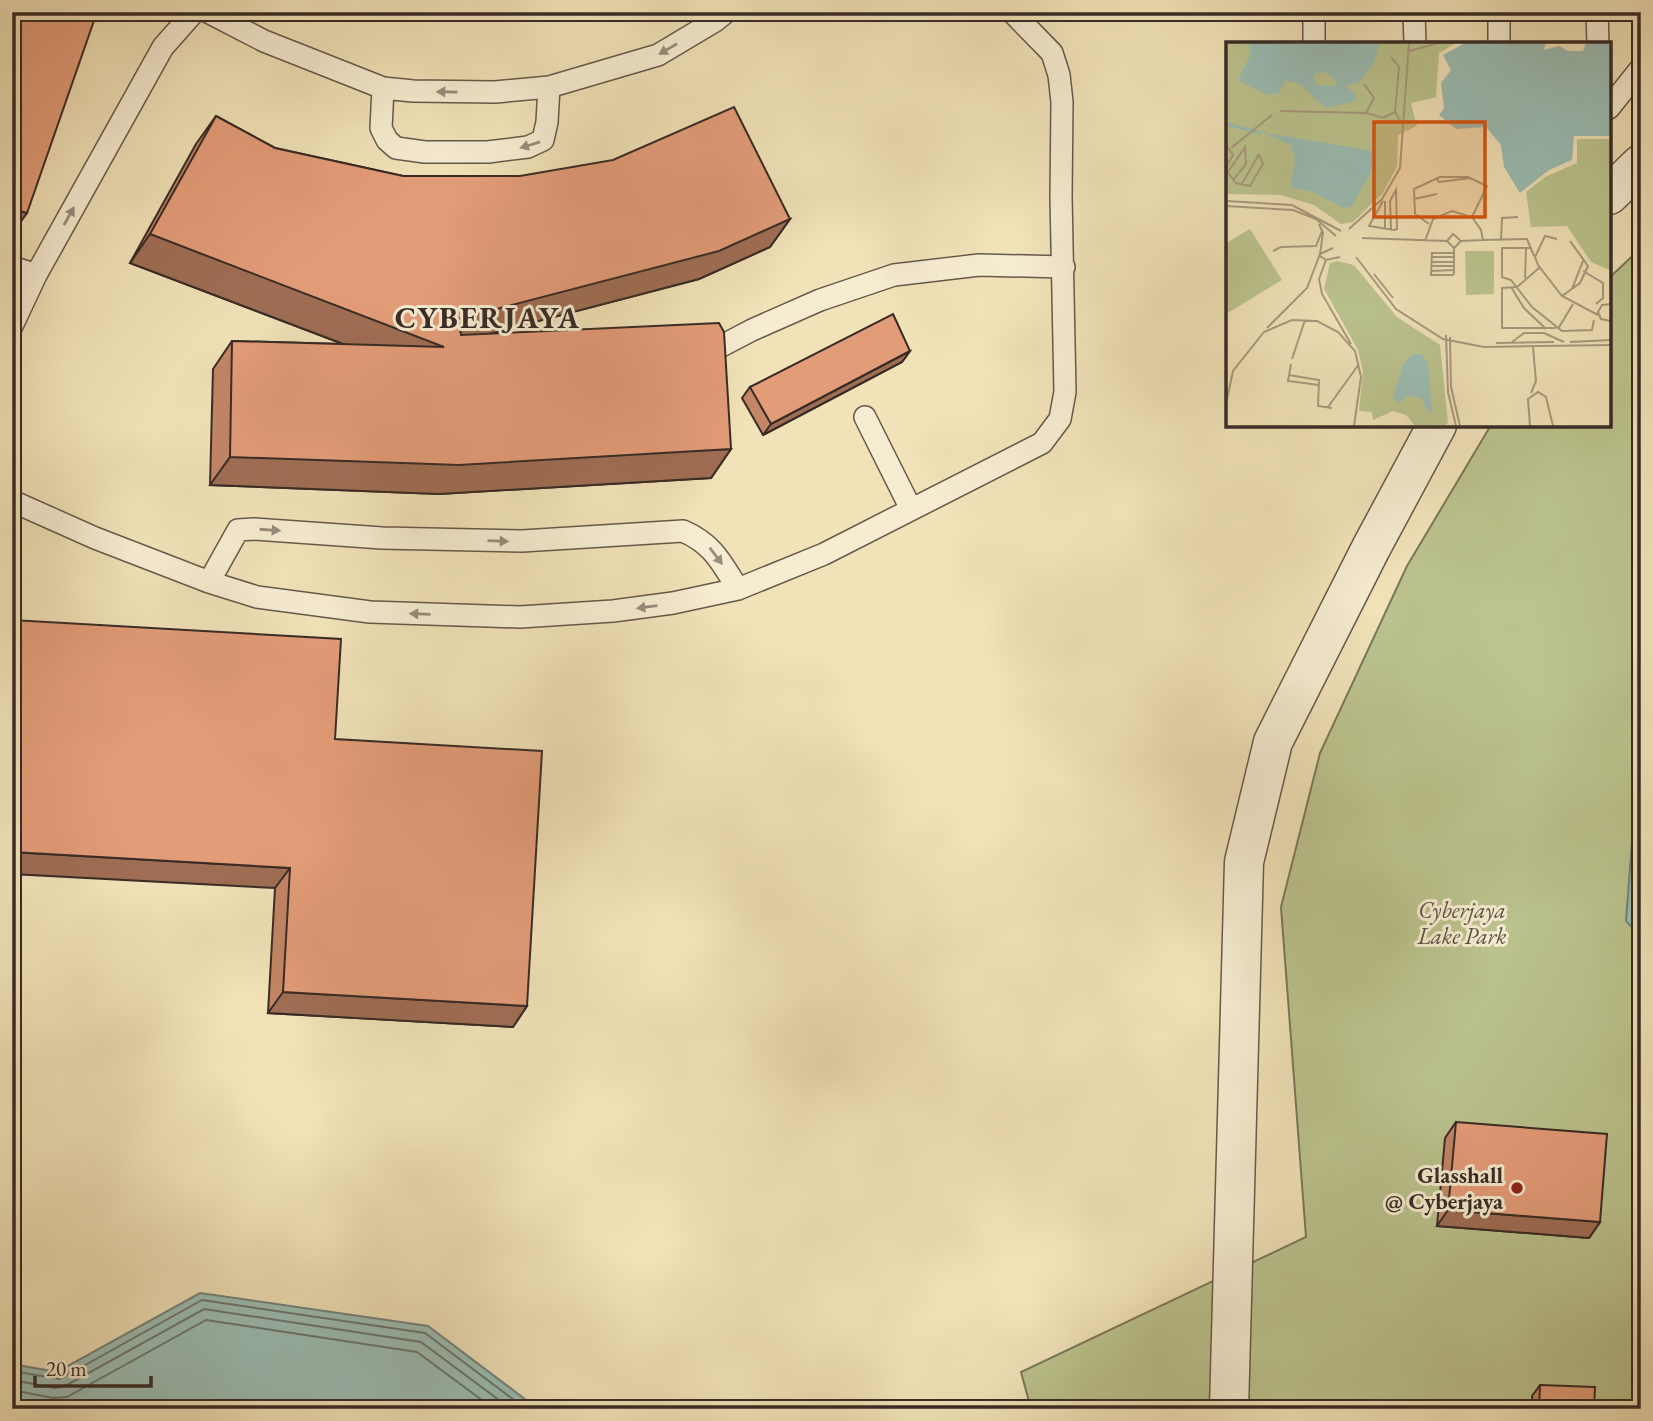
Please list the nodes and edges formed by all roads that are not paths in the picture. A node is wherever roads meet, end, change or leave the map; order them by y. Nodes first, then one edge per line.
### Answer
1 (194, 12) edge
2 (208, 12) edge
3 (726, 12) edge
4 (1012, 12) edge
5 (1314, 12) edge
6 (1414, 12) edge
7 (1499, 12) edge
8 (1597, 12) edge
9 (1314, 42) edge
10 (1415, 42) edge
11 (1499, 42) edge
12 (1598, 42) edge
13 (1641, 68) edge
14 (549, 87) junction
15 (383, 88) junction
16 (1611, 106) edge
17 (1641, 164) edge
18 (1611, 193) edge
19 (12, 267) edge
20 (1064, 267) junction
21 (36, 275) junction
22 (12, 326) edge
23 (712, 351) edge
24 (865, 417) dead end
25 (1436, 427) edge
26 (12, 501) edge
27 (911, 509) junction
28 (209, 582) junction
29 (738, 589) junction
30 (1235, 1399) edge

21 -> 1 lane
2 - 15 lane
3 -> 14 lane
4 - 20 lane
5 - 9 lane
6 - 10 lane
7 - 11 lane
8 - 12 lane
13 - 16 lane
14 -> 15 lane
14 -> 15 lane
17 - 18 street
19 - 21 lane
20 - 23 lane
20 - 27 lane
21 - 22 lane
24 - 27 lane
25 - 30 street
26 - 28 lane
27 - 29 lane
29 -> 28 lane
28 -> 29 lane

